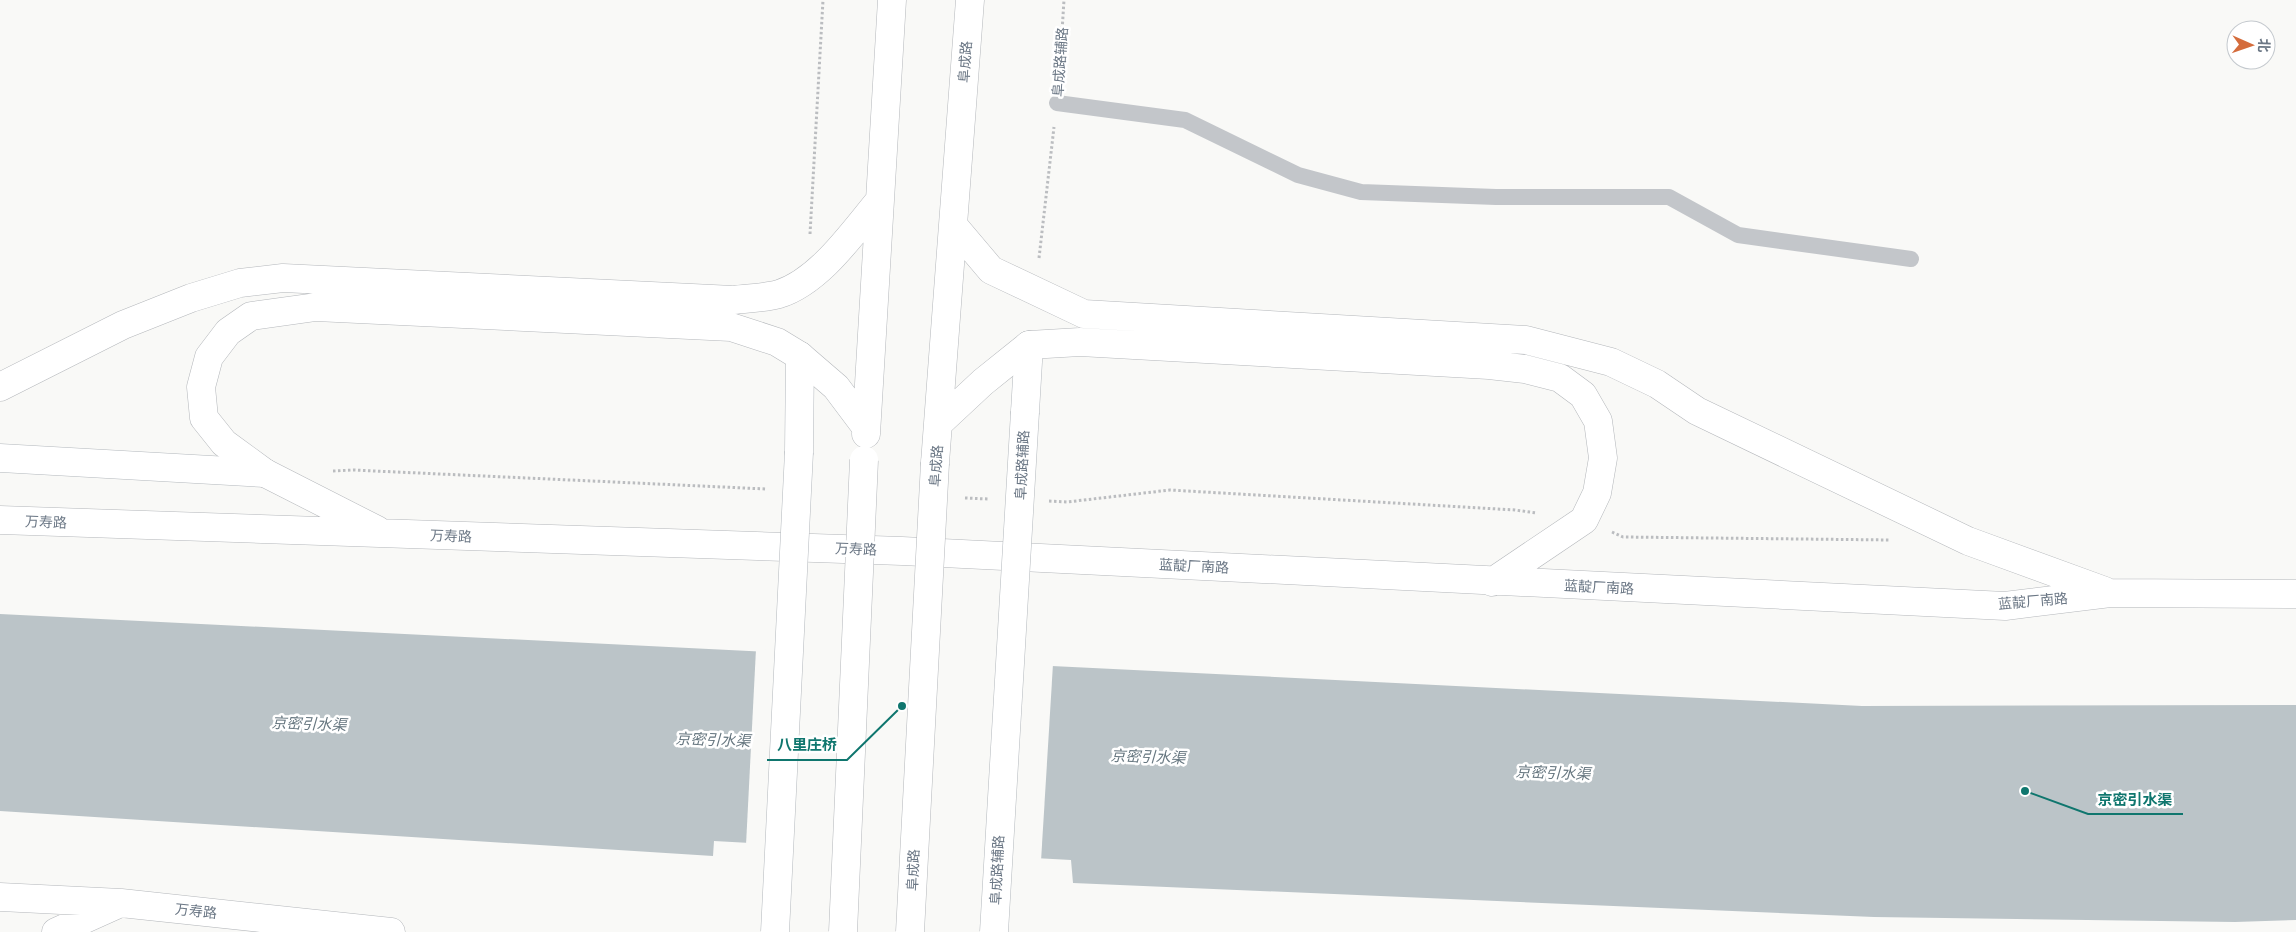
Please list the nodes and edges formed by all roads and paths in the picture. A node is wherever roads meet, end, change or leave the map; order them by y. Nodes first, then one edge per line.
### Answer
1 (823, 0) edge
2 (892, 0) edge
3 (970, 0) edge
4 (1064, 0) edge
5 (1057, 104) junction
6 (880, 200) junction
7 (953, 225) junction
8 (1911, 259) dead end
9 (807, 279) junction
10 (1035, 292) junction
11 (1029, 345) junction
12 (800, 356) junction
13 (0, 387) edge
14 (939, 423) junction
15 (866, 427) junction
16 (0, 458) edge
17 (324, 471) dead end
18 (265, 473) junction
19 (772, 489) dead end
20 (960, 498) dead end
21 (989, 499) dead end
22 (1047, 501) dead end
23 (0, 520) edge
24 (1584, 520) junction
25 (385, 534) junction
26 (1899, 540) dead end
27 (902, 550) joint
28 (1492, 582) junction
29 (2110, 593) junction
30 (2296, 594) edge
31 (0, 898) edge
32 (121, 903) junction
33 (56, 932) edge
34 (389, 932) edge
35 (775, 932) edge
36 (843, 932) edge
37 (910, 932) edge
38 (994, 932) edge

1 - 9 path
2 - 6 main road
3 - 7 main road, 阜成路
4 - 5 path, 阜成路辅路
5 - 8 lane
5 - 10 path, 阜成路辅路
6 - 9 main road
6 - 15 main road
7 - 10 main road
7 - 14 main road, 阜成路
9 - 13 main road
10 - 29 main road
11 - 14 main road
11 - 24 main road
11 - 38 main road, 阜成路辅路, bridge
12 - 15 main road
12 - 18 main road
12 - 35 main road, bridge
14 - 37 main road, 阜成路, bridge
15 - 36 main road, bridge
16 - 18 main road
17 - 19 path
18 - 25 main road
20 - 21 path
22 - 24 path
23 - 25 main road, 万寿路
24 - 26 path
24 - 28 main road
25 - 27 main road, 万寿路
27 - 28 main road, 蓝靛厂南路
28 - 29 main road, 蓝靛厂南路
29 - 30 main road, 蓝靛厂南路
31 - 32 main road, 万寿路
32 - 33 main road
32 - 34 main road, 万寿路

